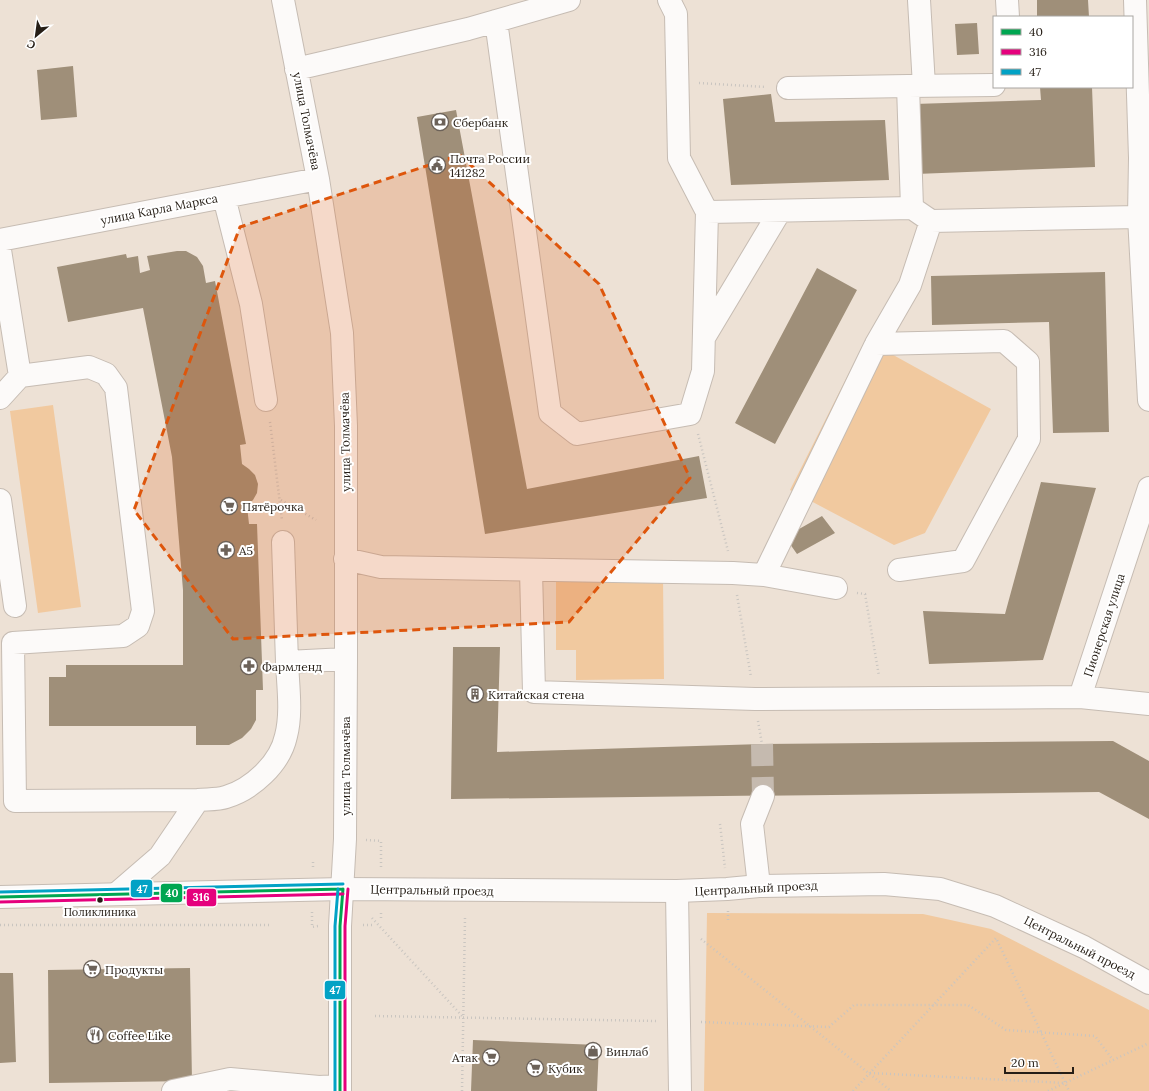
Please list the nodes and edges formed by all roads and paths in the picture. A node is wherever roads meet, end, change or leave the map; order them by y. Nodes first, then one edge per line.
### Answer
1 (283, 0) edge
2 (569, 0) edge
3 (669, 0) edge
4 (919, 0) edge
5 (1008, 0) edge
6 (1135, 0) edge
7 (1008, 16) edge
8 (496, 21) junction
9 (296, 69) junction
10 (678, 82) junction
11 (993, 85) edge
12 (916, 86) junction
13 (788, 88) joint
14 (318, 179) junction
15 (224, 197) junction
16 (912, 208) junction
17 (780, 211) junction
18 (707, 212) junction
19 (1139, 217) junction
20 (931, 221) junction
21 (0, 240) edge
22 (0, 250) edge
23 (704, 337) junction
24 (876, 344) junction
25 (20, 376) junction
26 (0, 398) edge
27 (266, 400) joint
28 (1149, 400) edge
29 (1149, 488) edge
30 (0, 500) edge
31 (281, 500) junction
32 (316, 520) dead end
33 (284, 542) joint
34 (345, 559) junction
35 (531, 570) junction
36 (899, 570) dead end
37 (764, 575) junction
38 (836, 588) joint
39 (16, 606) dead end
40 (7, 644) edge
41 (346, 659) junction
42 (287, 662) junction
43 (883, 698) junction
44 (1080, 698) junction
45 (1149, 704) edge
46 (763, 796) tunnel mouth
47 (198, 800) junction
48 (8, 805) edge
49 (759, 886) junction
50 (343, 889) junction
51 (677, 891) junction
52 (116, 894) junction
53 (0, 897) edge
54 (372, 918) dead end
55 (465, 918) dead end
56 (679, 920) junction
57 (0, 925) edge
58 (272, 925) dead end
59 (1149, 983) edge
60 (933, 1005) junction
61 (375, 1016) dead end
62 (464, 1017) junction
63 (680, 1021) junction
64 (810, 1026) junction
65 (1041, 1032) junction
66 (1149, 1043) edge
67 (1113, 1060) junction
68 (869, 1073) junction
69 (1065, 1083) junction
70 (340, 1089) edge
71 (173, 1091) edge
72 (462, 1091) edge
73 (680, 1091) edge
74 (853, 1091) edge
75 (891, 1091) edge
76 (1048, 1091) edge
77 (1069, 1091) edge

1 - 9 street, улица Толмачёва
2 - 8 street
3 - 10 street
4 - 12 street
5 - 7 street
6 - 19 street
8 - 9 street
8 - 23 street
9 - 14 street, улица Толмачёва
10 - 13 path
10 - 18 street
11 - 12 street
12 - 13 street
12 - 16 street
14 - 15 street, улица Карла Маркса
14 - 34 street, улица Толмачёва
15 - 21 street, улица Карла Маркса
15 - 27 street
16 - 17 street
16 - 20 street
17 - 18 street
17 - 23 street
18 - 23 street
19 - 20 street
19 - 28 street
20 - 24 street
22 - 25 street
24 - 36 street
24 - 37 street
25 - 26 street
25 - 40 street
27 - 31 path
29 - 44 street, Пионерская улица
30 - 39 street
31 - 32 path
31 - 33 path
33 - 42 street
34 - 35 street
34 - 41 street, улица Толмачёва
35 - 37 street
35 - 43 street
37 - 38 street
38 - 43 path
40 - 48 street
41 - 42 street
41 - 50 street, улица Толмачёва
42 - 47 street
43 - 44 street
44 - 45 street
46 - 49 street
47 - 48 street
47 - 52 street
49 - 51 street, Центральный проезд
49 - 59 street, Центральный проезд
50 - 51 street, Центральный проезд
50 - 52 street, Центральный проезд
50 - 70 street, улица Толмачёва
51 - 56 street
52 - 53 street, Центральный проезд
54 - 62 path
55 - 62 path
56 - 63 street
56 - 64 path
57 - 58 path
60 - 64 path
60 - 65 path
60 - 65 path
60 - 68 path
61 - 62 path
62 - 63 path
62 - 72 path
63 - 64 path
63 - 73 street
64 - 68 path
65 - 67 path
65 - 69 path
66 - 67 path
67 - 69 path
68 - 69 path
68 - 74 path
68 - 75 path
69 - 76 path
69 - 77 path
70 - 71 street

